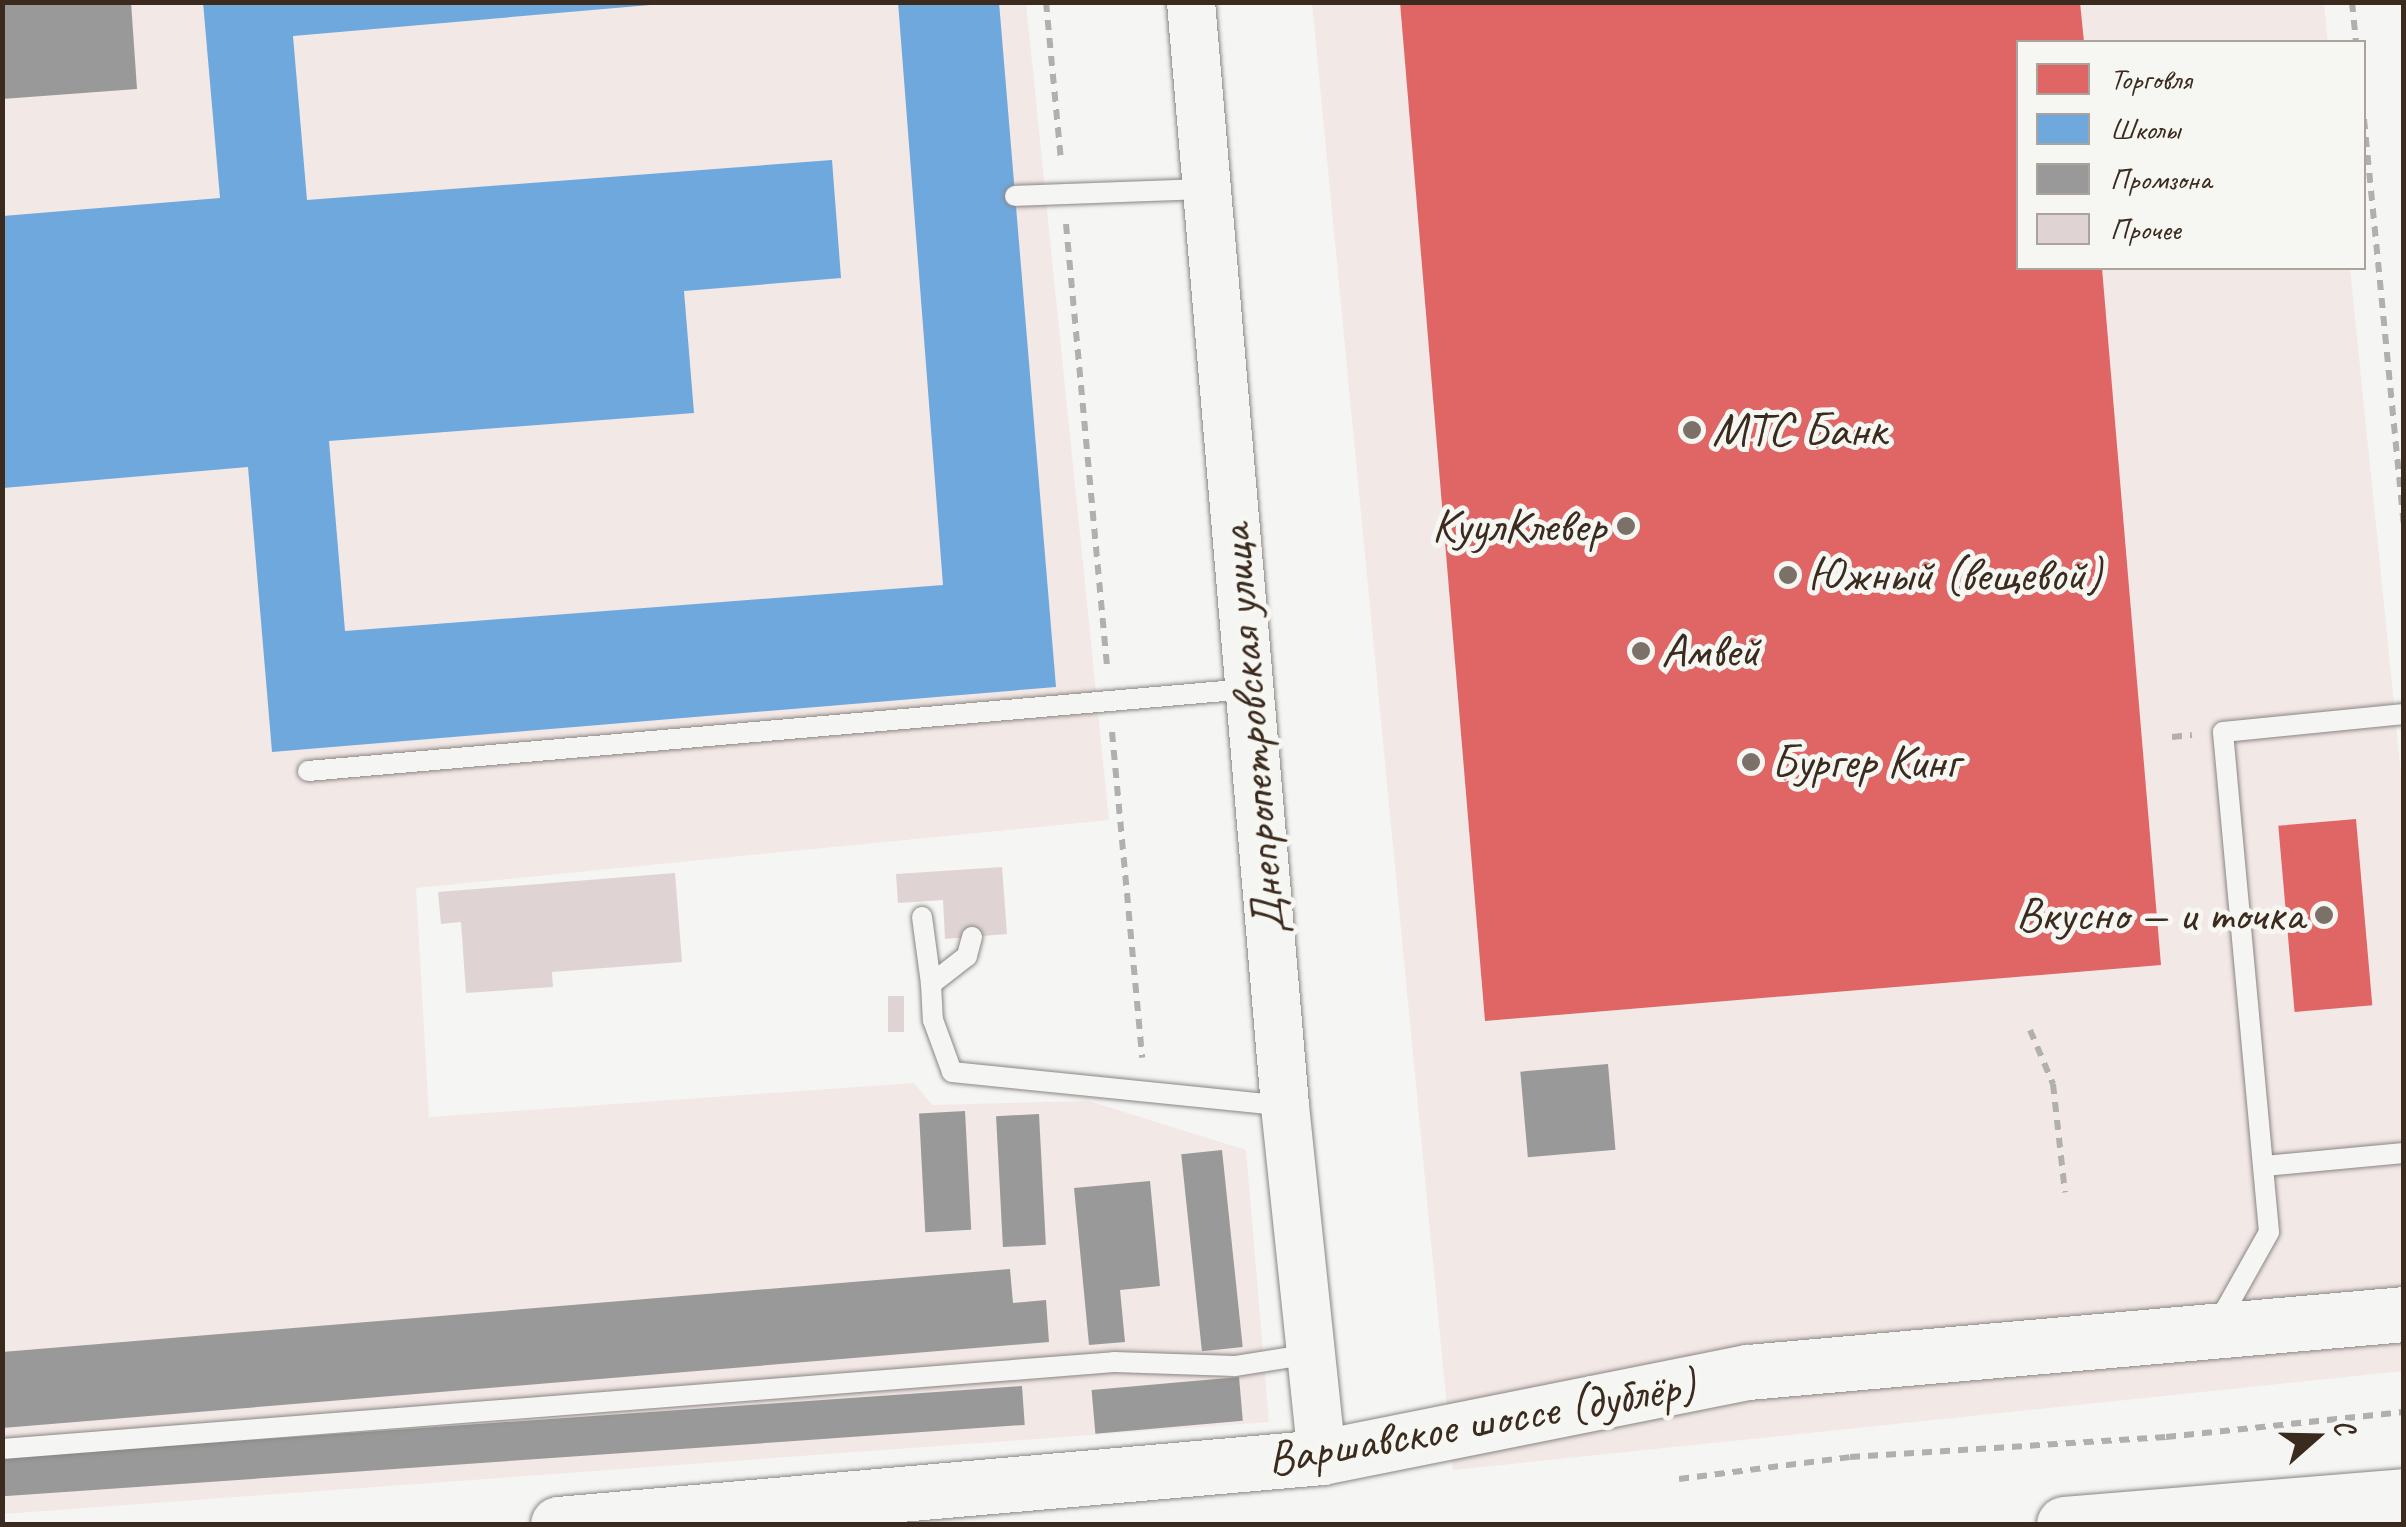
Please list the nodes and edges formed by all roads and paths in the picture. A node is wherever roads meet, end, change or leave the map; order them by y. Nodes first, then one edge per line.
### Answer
1 (1046, 2) edge
2 (1191, 2) edge
3 (2352, 2) edge
4 (2356, 40) edge
5 (2366, 139) edge
6 (1209, 189) junction
7 (1064, 194) junction
8 (1015, 196) dead end
9 (2404, 527) edge
10 (1248, 688) junction
11 (1110, 700) junction
12 (2404, 714) edge
13 (308, 771) dead end
14 (922, 917) dead end
15 (972, 937) dead end
16 (931, 984) junction
17 (2030, 1030) dead end
18 (1145, 1094) junction
19 (1285, 1106) junction
20 (2404, 1153) edge
21 (2264, 1166) junction
22 (2065, 1192) dead end
23 (2404, 1314) edge
24 (2213, 1332) junction
25 (1311, 1354) junction
26 (2404, 1412) edge
27 (2, 1449) edge
28 (1322, 1458) junction
29 (1679, 1480) dead end
30 (1012, 1488) junction
31 (2404, 1496) edge
32 (558, 1524) edge
33 (912, 1524) edge
34 (2064, 1524) edge

1 - 7 path
2 - 6 street, Днепропетровская улица
3 - 4 path
5 - 9 path
6 - 7 lane
6 - 10 street, Днепропетровская улица
7 - 8 lane
7 - 11 path
10 - 11 lane
10 - 19 street, Днепропетровская улица
11 - 13 lane
11 - 18 path
12 - 21 lane
14 - 16 lane
15 - 16 lane
16 - 18 lane
17 - 22 path
18 - 19 lane
19 - 25 street, Днепропетровская улица
20 - 21 lane
21 - 24 lane
23 - 24 main road, Варшавское шоссе (дублёр)
24 - 28 main road, Варшавское шоссе (дублёр)
25 - 27 lane
25 - 28 street, Днепропетровская улица
26 - 29 path
28 - 30 main road, Варшавское шоссе (дублёр)
30 - 32 main road, Варшавское шоссе (дублёр)
30 - 33 main road
31 - 34 main road

